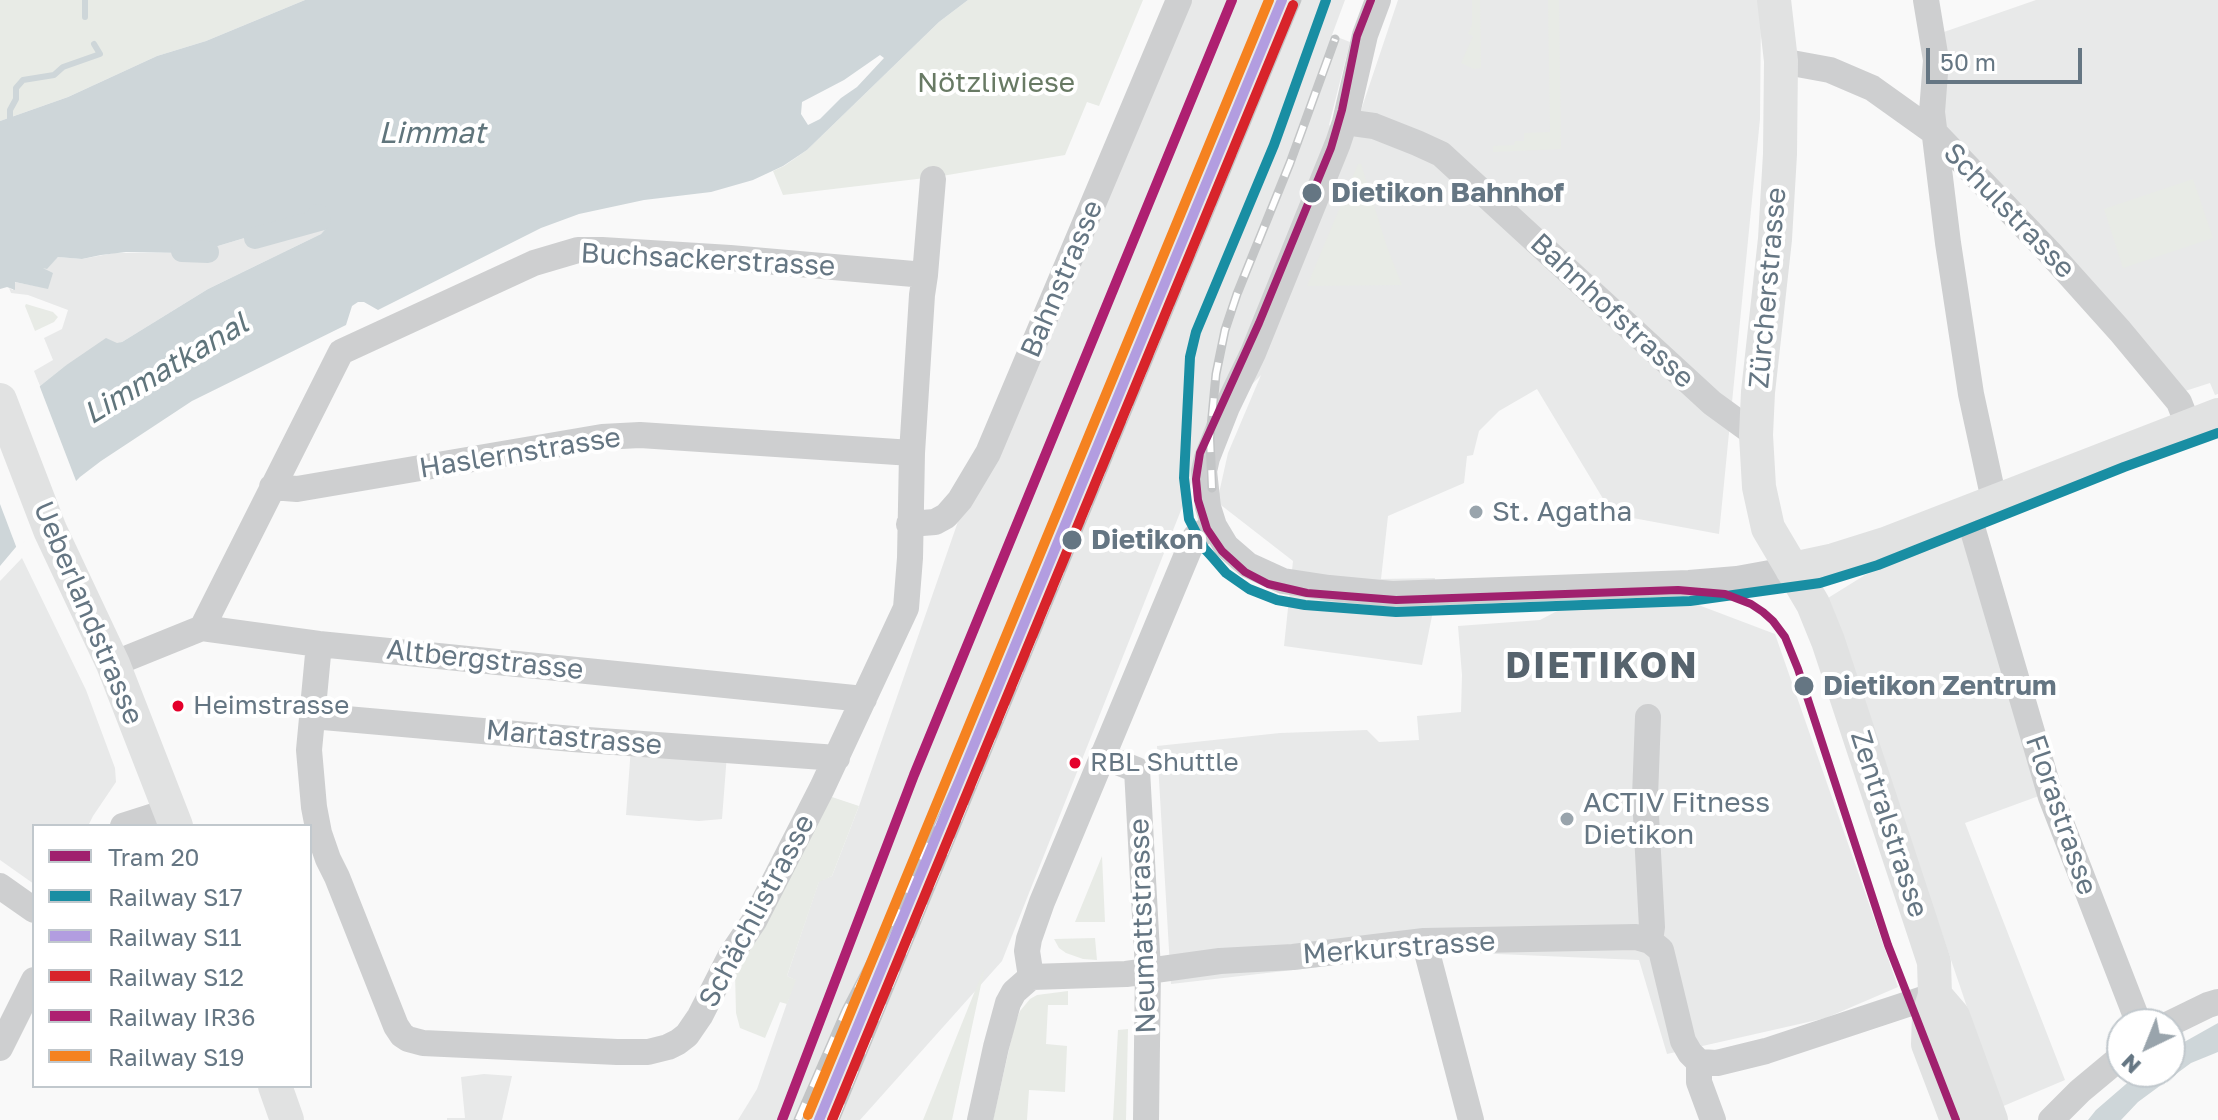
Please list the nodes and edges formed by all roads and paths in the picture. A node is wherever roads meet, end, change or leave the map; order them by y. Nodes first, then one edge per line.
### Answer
1 (1179, 0) edge
2 (1378, 0) edge
3 (1774, 0) edge
4 (1926, 0) edge
5 (1781, 61) junction
6 (1345, 122) junction
7 (1935, 133) junction
8 (933, 179) dead end
9 (925, 275) junction
10 (0, 400) edge
11 (2203, 420) edge
12 (1756, 435) junction
13 (912, 453) junction
14 (272, 487) junction
15 (1980, 505) junction
16 (909, 524) junction
17 (1214, 526) junction
18 (1792, 569) junction
19 (202, 628) junction
20 (319, 644) junction
21 (113, 664) junction
22 (864, 699) junction
23 (312, 716) junction
24 (1648, 717) dead end
25 (1102, 756) junction
26 (837, 758) junction
27 (173, 818) edge
28 (136, 824) edge
29 (0, 886) edge
30 (32, 909) edge
31 (1424, 941) junction
32 (1650, 941) junction
33 (1148, 970) junction
34 (1031, 977) junction
35 (32, 984) edge
36 (1935, 995) junction
37 (2218, 1002) edge
38 (2133, 1008) edge
39 (2186, 1016) edge
40 (0, 1048) edge
41 (1699, 1062) junction
42 (2106, 1069) edge
43 (276, 1088) edge
44 (287, 1120) edge
45 (980, 1120) edge
46 (1146, 1120) edge
47 (1471, 1120) edge
48 (1713, 1120) edge
49 (1957, 1120) edge
50 (1991, 1120) edge
51 (2051, 1120) edge

1 - 16 street, Bahnstrasse
2 - 6 street
3 - 5 main road, Zürcherstrasse
4 - 7 street, Florastrasse
5 - 7 street, Schulstrasse
5 - 12 main road, Zürcherstrasse
6 - 12 street, Bahnhofstrasse
6 - 17 street
7 - 11 street, Schulstrasse
7 - 15 street, Florastrasse
8 - 9 street
9 - 13 street
9 - 14 street, Buchsackerstrasse
10 - 21 main road, Ueberlandstrasse
11 - 15 main road
12 - 18 main road, Zürcherstrasse
13 - 14 street, Haslernstrasse
13 - 16 street
14 - 19 street, Buchsackerstrasse
15 - 18 main road
15 - 38 street, Florastrasse
16 - 22 street
17 - 18 street
17 - 25 street
18 - 36 main road, Zentralstrasse
19 - 20 street, Altbergstrasse
19 - 21 street, Altbergstrasse
20 - 22 street, Altbergstrasse
20 - 23 street, Schächlistrasse
21 - 27 main road, Ueberlandstrasse
22 - 26 street, Schächlistrasse
23 - 26 street, Martastrasse
23 - 26 street, Schächlistrasse
24 - 32 street
25 - 33 street, Neumattstrasse
25 - 34 street
27 - 28 street
29 - 30 street
31 - 32 street, Merkurstrasse
31 - 33 street, Merkurstrasse
31 - 47 street
32 - 41 street
33 - 34 street, Merkurstrasse
33 - 46 street, Neumattstrasse
34 - 45 street
35 - 40 street
36 - 41 street
36 - 49 main road, Zentralstrasse
36 - 50 main road, Zentralstrasse
37 - 39 street
41 - 48 street
42 - 51 street
43 - 44 main road

